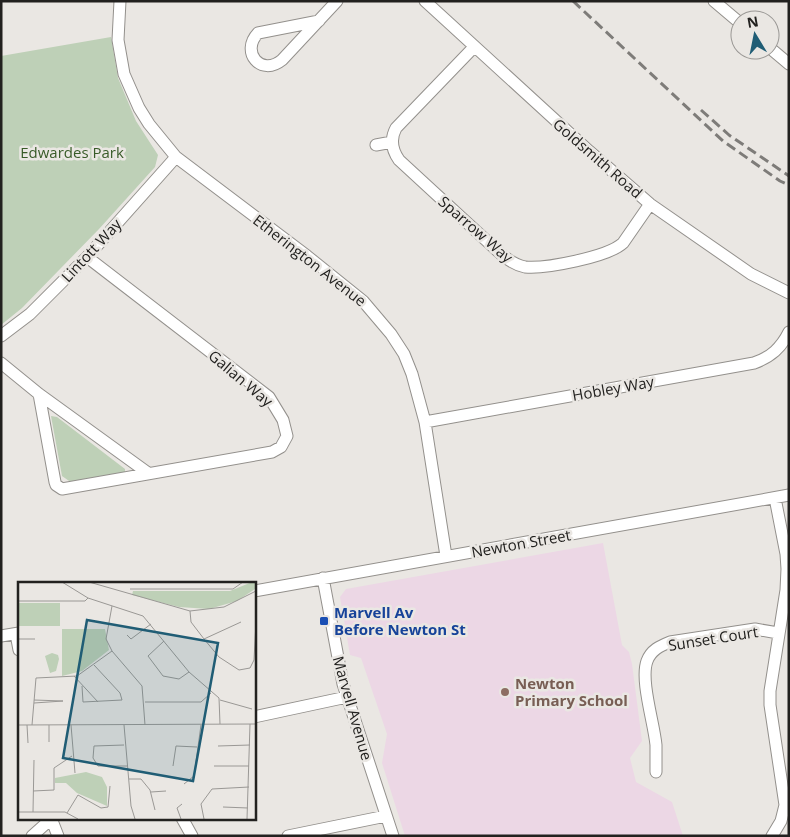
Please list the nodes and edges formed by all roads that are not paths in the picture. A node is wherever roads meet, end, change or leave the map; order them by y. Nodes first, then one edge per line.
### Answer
1 (120, 1) edge
2 (337, 1) edge
3 (425, 1) edge
4 (714, 1) edge
5 (730, 15) edge
6 (319, 21) junction
7 (474, 47) junction
8 (392, 142) junction
9 (376, 145) dead end
10 (176, 157) junction
11 (650, 204) junction
12 (87, 257) junction
13 (789, 293) edge
14 (789, 332) edge
15 (1, 336) edge
16 (1, 363) edge
17 (39, 394) junction
18 (425, 422) junction
19 (148, 473) junction
20 (789, 495) edge
21 (776, 498) junction
22 (446, 556) junction
23 (324, 578) junction
24 (255, 591) edge
25 (17, 633) edge
26 (778, 633) junction
27 (1, 636) edge
28 (347, 697) junction
29 (255, 717) edge
30 (656, 772) dead end
31 (386, 816) junction
32 (50, 820) edge
33 (51, 820) edge
34 (183, 820) edge
35 (32, 836) edge
36 (58, 836) edge
37 (192, 836) edge
38 (288, 836) edge
39 (393, 836) edge
40 (772, 836) edge

1 - 10 street, Etherington Avenue
2 - 6 street
3 - 7 street, Goldsmith Road
4 - 5 street
6 - 6 street
7 - 8 street
7 - 11 street, Goldsmith Road
8 - 9 street
8 - 11 street, Sparrow Way
10 - 12 street, Lintott Way
10 - 18 street, Etherington Avenue
11 - 13 street, Goldsmith Road
12 - 15 street, Lintott Way
12 - 19 street, Galian Way
14 - 18 street, Hobley Way
16 - 17 street
17 - 19 street
17 - 19 street, Galian Way
18 - 22 street, Etherington Avenue
20 - 21 street, Newton Street
21 - 22 street, Newton Street
21 - 26 street
22 - 23 street, Newton Street
23 - 24 street, Newton Street
23 - 28 street, Marvell Avenue
25 - 27 street
26 - 30 street, Sunset Court
26 - 40 street
28 - 29 street
28 - 31 street, Marvell Avenue
31 - 38 street
31 - 39 street, Marvell Avenue
32 - 35 street
33 - 36 street
34 - 37 street

